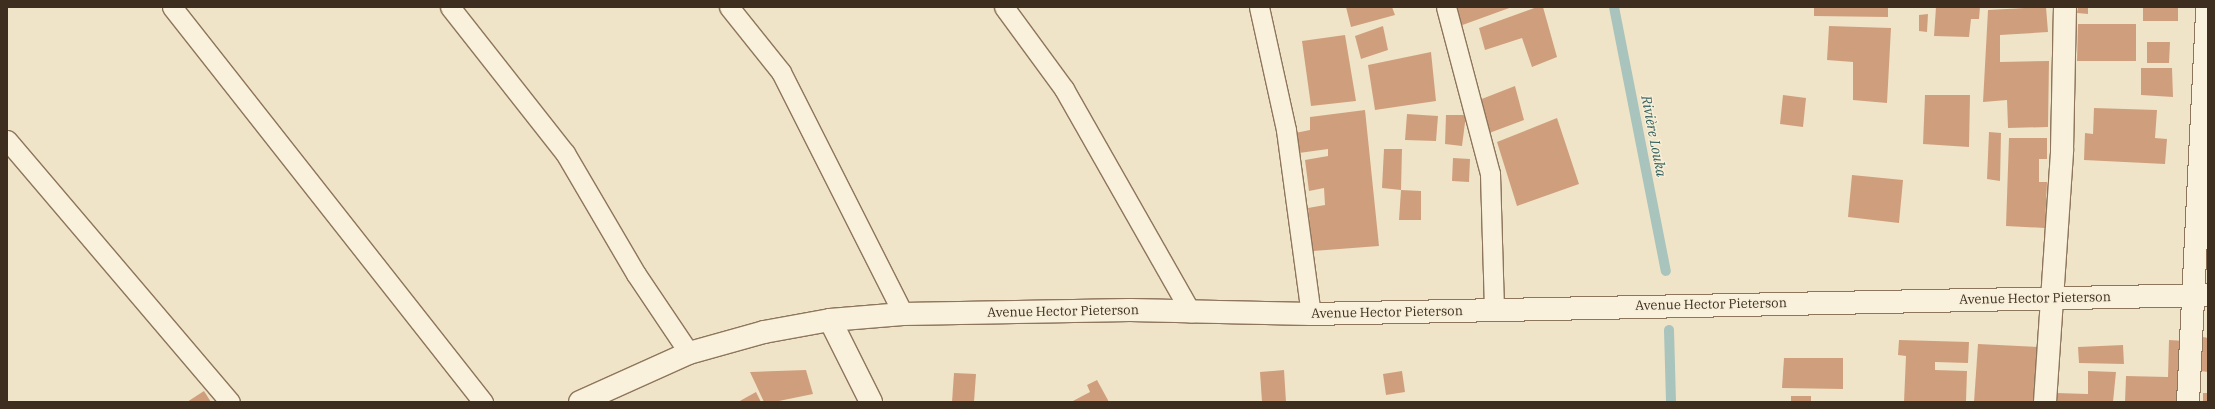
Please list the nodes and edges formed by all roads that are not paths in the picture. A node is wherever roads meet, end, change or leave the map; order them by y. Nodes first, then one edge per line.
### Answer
1 (172, 7) edge
2 (450, 7) edge
3 (729, 7) edge
4 (1004, 7) edge
5 (1259, 7) edge
6 (1446, 7) edge
7 (2065, 7) edge
8 (2207, 7) edge
9 (7, 140) edge
10 (2201, 295) edge
11 (2051, 300) junction
12 (1494, 310) junction
13 (1191, 313) junction
14 (903, 314) junction
15 (1311, 314) junction
16 (830, 320) junction
17 (688, 353) junction
18 (230, 402) edge
19 (483, 402) edge
20 (580, 402) edge
21 (871, 402) edge
22 (2045, 402) edge
23 (2188, 402) edge

1 - 19 lane
2 - 17 lane
3 - 14 lane
4 - 13 lane
5 - 15 lane
6 - 12 lane
7 - 11 street
8 - 10 street
9 - 18 lane
10 - 11 street, Avenue Hector Pieterson
10 - 23 street
11 - 12 street, Avenue Hector Pieterson
11 - 22 street
12 - 15 street, Avenue Hector Pieterson
13 - 14 street, Avenue Hector Pieterson
13 - 15 street, Avenue Hector Pieterson
14 - 16 street, Avenue Hector Pieterson
16 - 17 street, Avenue Hector Pieterson
16 - 21 street
17 - 20 street, Avenue Hector Pieterson

